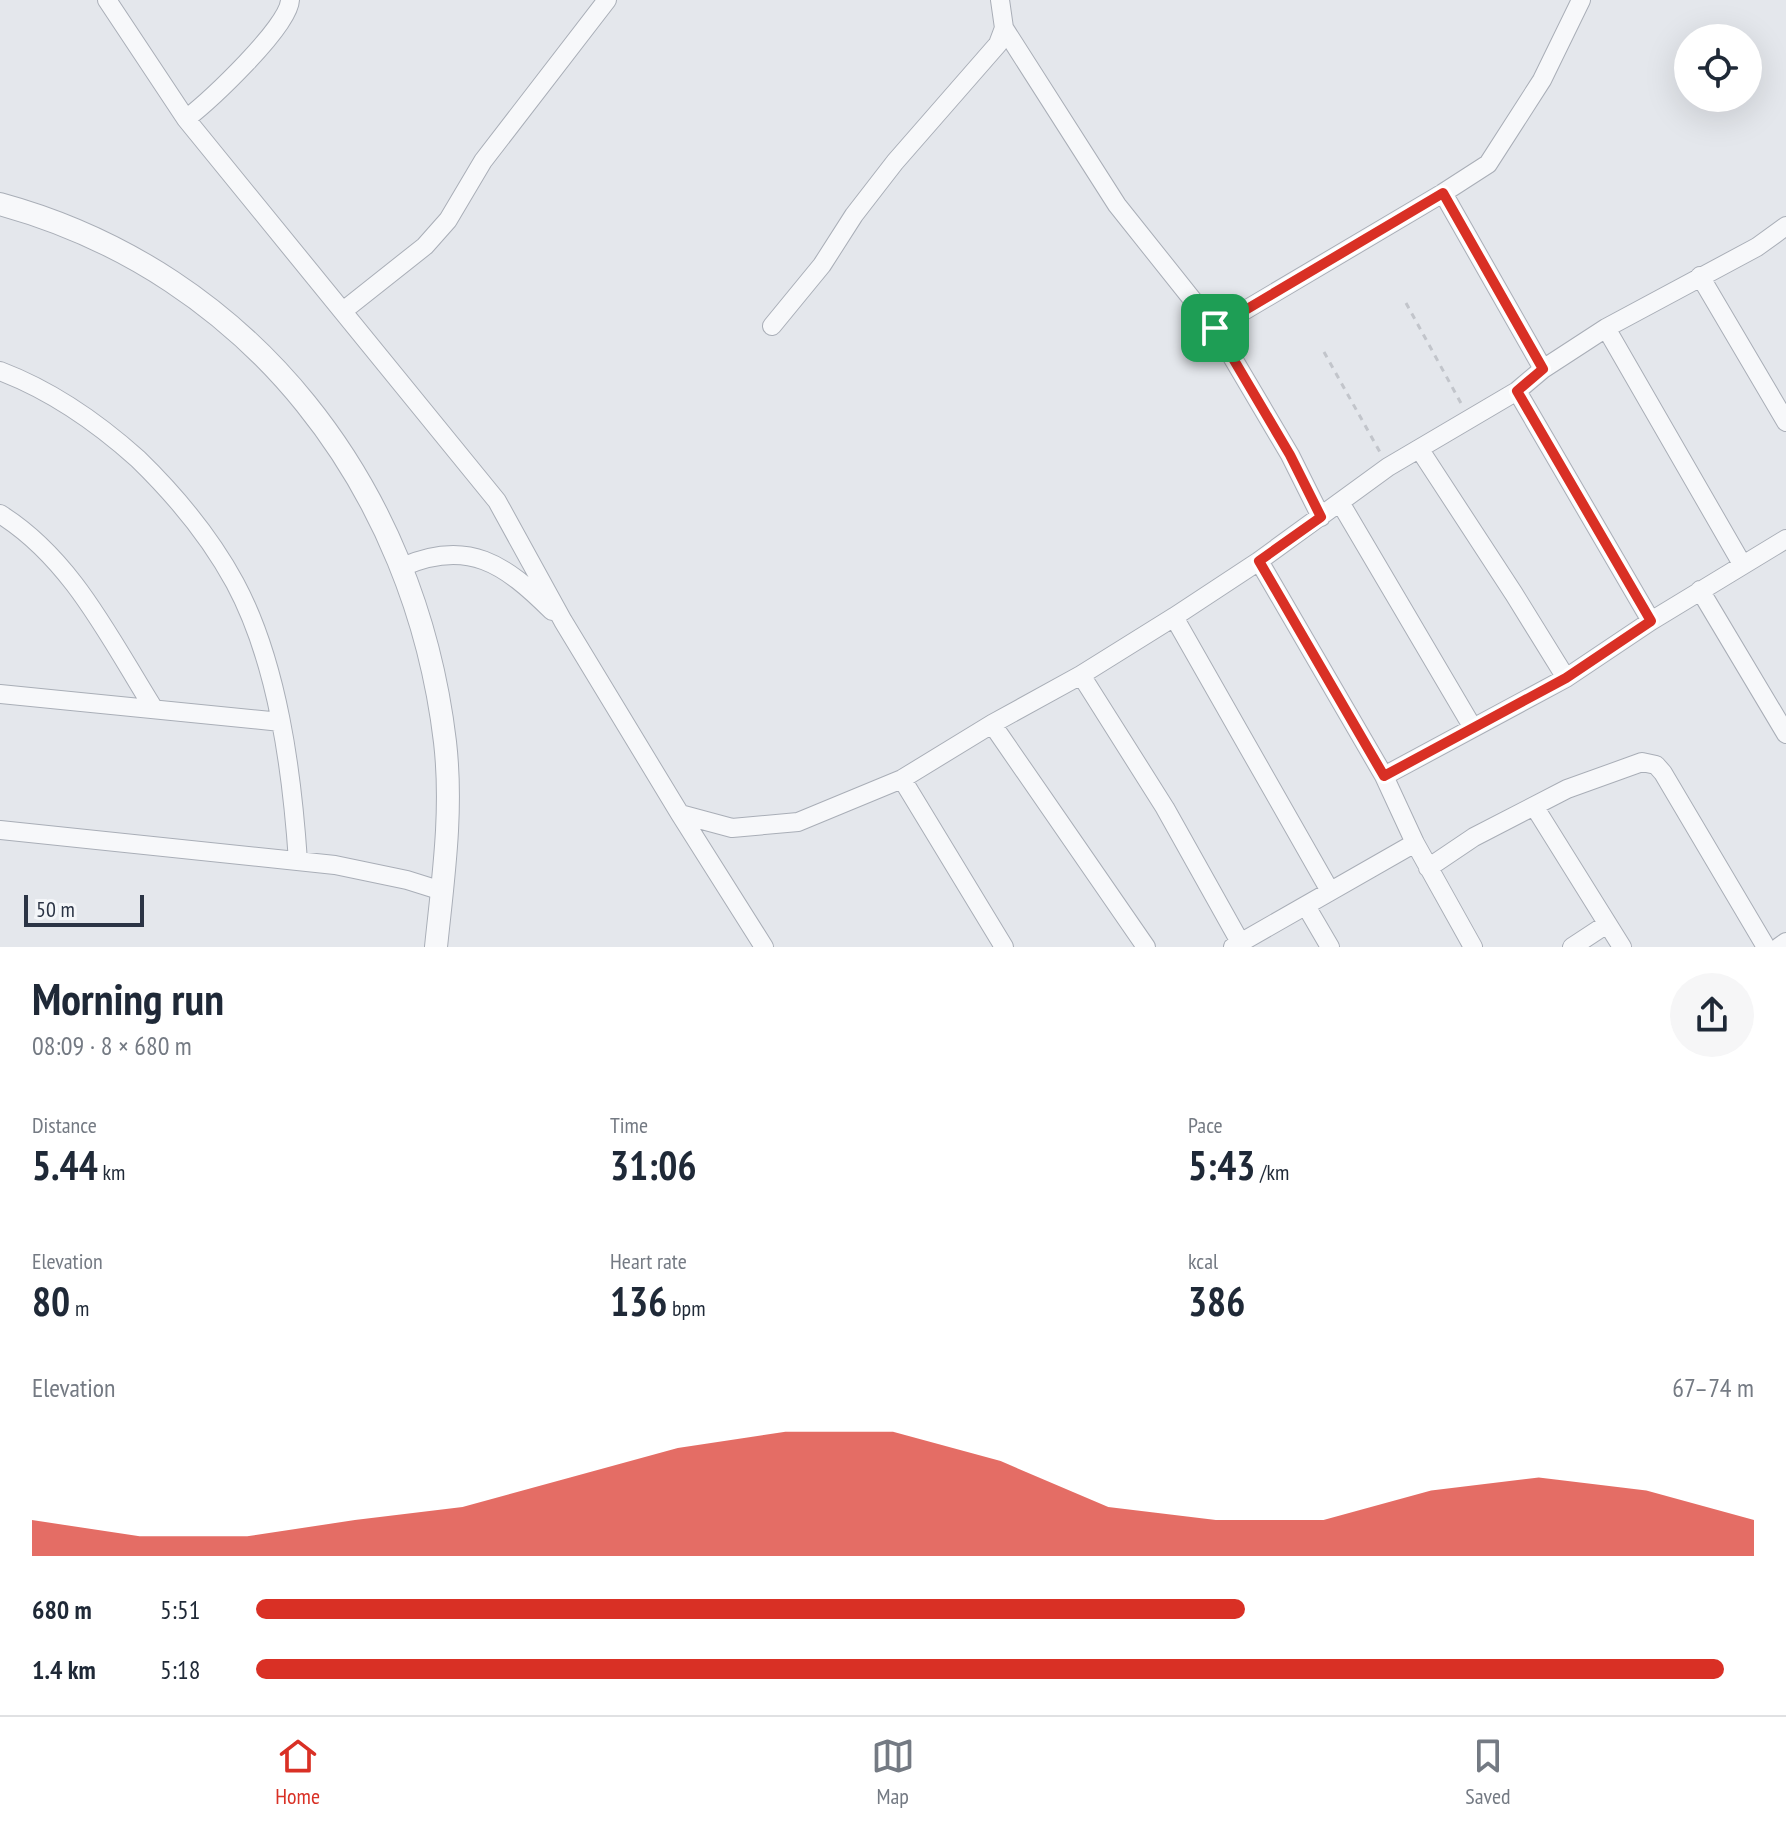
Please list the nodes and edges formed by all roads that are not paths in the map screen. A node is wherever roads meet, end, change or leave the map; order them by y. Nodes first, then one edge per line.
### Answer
1 (107, 0) edge
2 (290, 0) edge
3 (607, 0) edge
4 (1000, 0) edge
5 (1581, 0) edge
6 (1004, 28) junction
7 (186, 119) junction
8 (1443, 193) junction
9 (0, 204) edge
10 (1786, 226) edge
11 (1700, 276) junction
12 (343, 311) junction
13 (772, 326) dead end
14 (1215, 328) junction
15 (1606, 328) junction
16 (1543, 369) junction
17 (0, 371) edge
18 (1517, 391) junction
19 (1786, 422) edge
20 (1420, 450) junction
21 (1341, 504) junction
22 (0, 514) edge
23 (1321, 517) junction
24 (1786, 539) edge
25 (1259, 561) junction
26 (1742, 564) junction
27 (402, 567) junction
28 (1700, 590) junction
29 (1174, 617) junction
30 (563, 621) junction
31 (1651, 621) junction
32 (1081, 675) junction
33 (1566, 678) junction
34 (0, 694) edge
35 (154, 709) junction
36 (281, 722) junction
37 (992, 724) junction
38 (1473, 728) junction
39 (1786, 734) edge
40 (1384, 776) junction
41 (902, 779) junction
42 (1534, 806) junction
43 (680, 814) junction
44 (0, 830) edge
45 (1415, 843) junction
46 (298, 861) junction
47 (1428, 868) junction
48 (442, 891) junction
49 (1330, 891) junction
50 (1306, 906) junction
51 (1607, 924) junction
52 (1786, 942) edge
53 (1237, 945) edge
54 (436, 947) edge
55 (764, 947) edge
56 (1004, 947) edge
57 (1146, 947) edge
58 (1330, 947) edge
59 (1473, 947) edge
60 (1572, 947) edge
61 (1622, 947) edge
62 (1766, 947) edge
63 (1779, 947) edge

1 - 7 street
2 - 7 street
3 - 12 street
4 - 6 street
5 - 8 street
6 - 13 street
6 - 14 street
7 - 12 street
8 - 14 street
8 - 16 street
9 - 27 street
10 - 11 street
11 - 15 street
11 - 19 street
12 - 30 street
14 - 23 street
15 - 16 street
15 - 26 street
16 - 18 street
17 - 36 street
18 - 20 street
18 - 31 street
20 - 21 street
20 - 33 street
21 - 23 street
21 - 38 street
22 - 35 street
23 - 25 street
24 - 26 street
25 - 29 street
25 - 40 street
26 - 28 street
27 - 30 street
27 - 48 street
28 - 31 street
28 - 39 street
29 - 32 street
29 - 49 street
30 - 43 street
31 - 33 street
32 - 37 street
32 - 53 street
33 - 38 street
34 - 35 street
35 - 36 street
36 - 46 street
37 - 41 street
37 - 57 street
38 - 40 street
40 - 45 street
41 - 43 street
41 - 56 street
42 - 47 street
42 - 51 street
42 - 62 street
43 - 55 street
44 - 46 street
45 - 47 street
45 - 49 street
46 - 48 street
47 - 59 street
48 - 54 street
49 - 50 street
50 - 53 street
50 - 58 street
51 - 60 street
51 - 61 street
52 - 63 street

